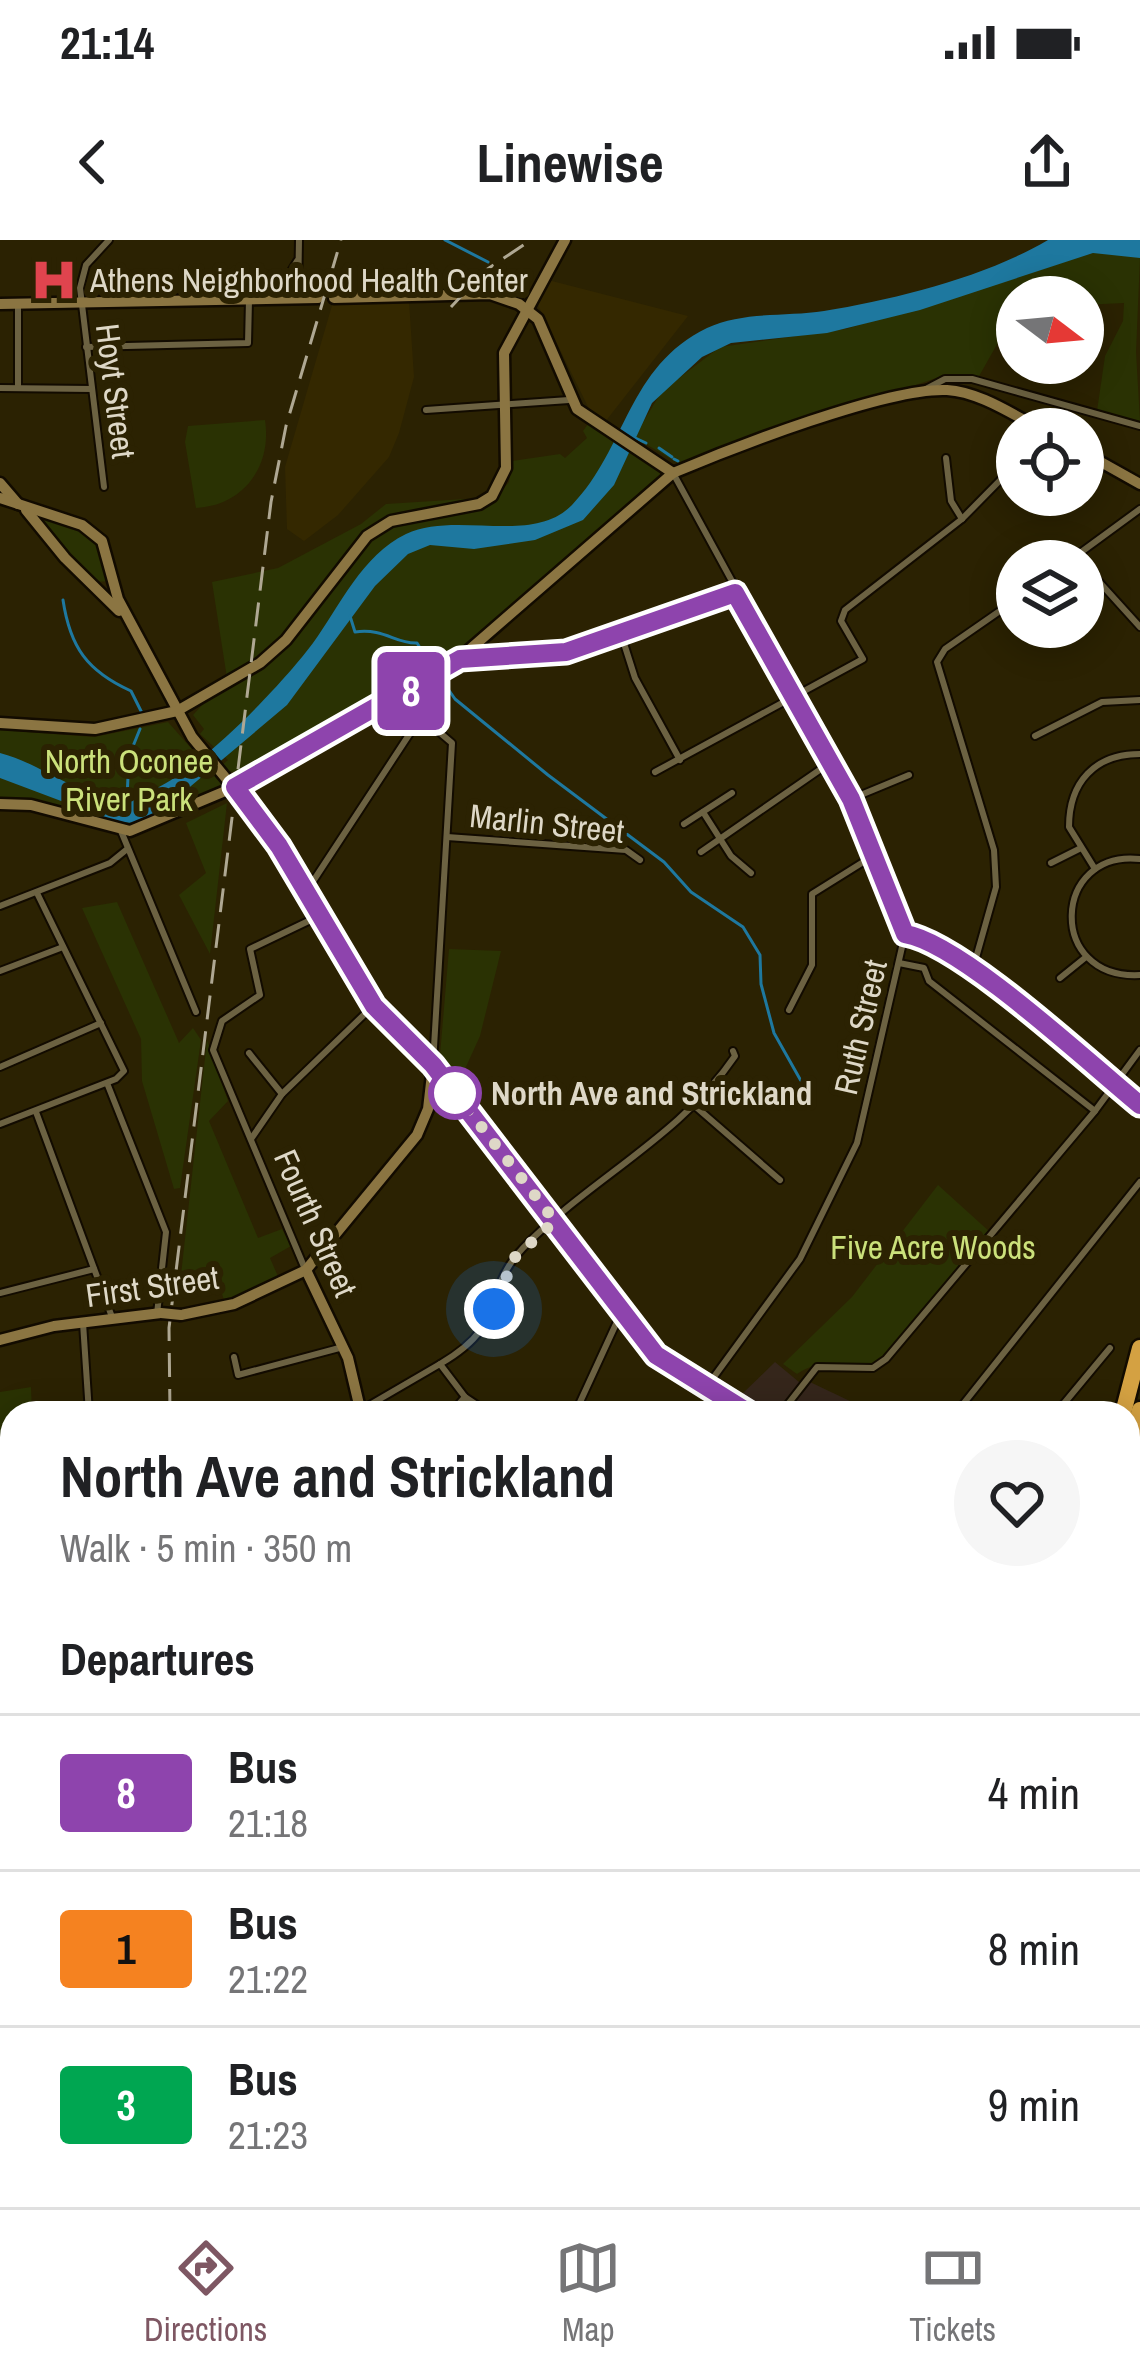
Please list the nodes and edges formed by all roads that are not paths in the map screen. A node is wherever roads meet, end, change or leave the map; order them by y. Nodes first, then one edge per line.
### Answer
1 (109, 240) edge
2 (299, 240) edge
3 (565, 240) edge
4 (299, 257) junction
5 (298, 298) junction
6 (319, 298) dead end
7 (334, 298) dead end
8 (274, 299) junction
9 (249, 300) junction
10 (0, 304) edge
11 (18, 304) junction
12 (80, 304) junction
13 (526, 308) junction
14 (86, 347) junction
15 (0, 388) edge
16 (18, 388) junction
17 (92, 389) junction
18 (924, 391) junction
19 (569, 400) junction
20 (504, 405) junction
21 (998, 408) edge
22 (426, 410) dead end
23 (1140, 426) edge
24 (946, 458) dead end
25 (658, 461) junction
26 (1104, 464) edge
27 (673, 473) junction
28 (662, 483) junction
29 (0, 484) edge
30 (996, 484) edge
31 (1140, 484) edge
32 (104, 487) dead end
33 (0, 498) edge
34 (23, 508) junction
35 (1140, 509) edge
36 (962, 519) junction
37 (1102, 540) edge
38 (1104, 589) edge
39 (735, 593) junction
40 (996, 614) edge
41 (1140, 627) edge
42 (138, 631) junction
43 (621, 634) junction
44 (460, 659) junction
45 (398, 697) junction
46 (795, 700) junction
47 (1140, 700) edge
48 (177, 711) junction
49 (422, 715) junction
50 (0, 723) edge
51 (1035, 736) dead end
52 (1140, 754) edge
53 (680, 760) junction
54 (831, 762) junction
55 (655, 772) dead end
56 (908, 775) dead end
57 (235, 787) junction
58 (732, 793) dead end
59 (851, 799) junction
60 (0, 804) edge
61 (703, 812) junction
62 (684, 824) dead end
63 (122, 831) junction
64 (447, 837) junction
65 (720, 839) junction
66 (1078, 849) junction
67 (126, 850) junction
68 (701, 852) dead end
69 (876, 854) junction
70 (1140, 859) edge
71 (640, 860) dead end
72 (1051, 863) dead end
73 (1095, 869) junction
74 (751, 873) dead end
75 (37, 892) junction
76 (306, 892) junction
77 (0, 906) edge
78 (319, 916) junction
79 (905, 934) junction
80 (63, 947) junction
81 (1086, 957) junction
82 (899, 963) junction
83 (0, 971) edge
84 (972, 972) junction
85 (1140, 975) edge
86 (1060, 978) dead end
87 (374, 1006) junction
88 (789, 1010) dead end
89 (196, 1012) dead end
90 (101, 1023) junction
91 (1140, 1050) edge
92 (733, 1051) dead end
93 (249, 1053) dead end
94 (433, 1065) junction
95 (0, 1067) edge
96 (107, 1083) junction
97 (1116, 1086) junction
98 (282, 1094) junction
99 (457, 1095) junction
100 (429, 1100) junction
101 (1140, 1105) edge
102 (696, 1107) junction
103 (37, 1112) junction
104 (1095, 1112) junction
105 (0, 1124) edge
106 (250, 1141) junction
107 (780, 1180) dead end
108 (1140, 1182) edge
109 (555, 1221) junction
110 (94, 1269) junction
111 (306, 1270) junction
112 (0, 1293) edge
113 (622, 1310) junction
114 (159, 1313) junction
115 (112, 1320) junction
116 (83, 1323) junction
117 (0, 1340) edge
118 (343, 1346) junction
119 (1111, 1348) dead end
120 (1139, 1353) edge
121 (234, 1357) dead end
122 (440, 1364) junction
123 (705, 1388) junction
124 (465, 1396) junction
125 (88, 1401) edge
126 (358, 1401) edge
127 (379, 1401) edge
128 (461, 1401) edge
129 (472, 1401) edge
130 (580, 1401) edge
131 (728, 1401) edge
132 (791, 1401) edge
133 (966, 1401) edge
134 (1066, 1401) edge
135 (1125, 1401) edge

1 - 12 street, Hoyt Street
2 - 4 street
3 - 13 street
4 - 5 street
4 - 8 street
5 - 6 street
5 - 8 street
7 - 13 street
8 - 9 street
9 - 12 street
9 - 14 street
10 - 11 street
11 - 12 street
11 - 16 street
12 - 14 street, Hoyt Street
13 - 19 street
13 - 20 street
14 - 17 street, Hoyt Street
15 - 16 street
16 - 17 street
17 - 32 street, Hoyt Street
18 - 21 street
18 - 23 street
18 - 27 street
19 - 20 street
19 - 25 street
20 - 22 street
20 - 48 street
24 - 36 street
25 - 27 street
25 - 28 street
26 - 31 street
27 - 28 street
27 - 39 street, Ruth Street
28 - 44 street
29 - 33 street
29 - 34 street
30 - 36 street
33 - 34 street
34 - 42 street
34 - 42 street
35 - 37 street
36 - 46 street
38 - 41 street
39 - 43 street
39 - 46 street, Ruth Street
40 - 84 street
42 - 48 street
43 - 44 street
43 - 53 street
44 - 45 street
45 - 49 street
45 - 57 street
46 - 53 street
46 - 54 street, Ruth Street
47 - 51 street
48 - 50 street
48 - 57 street
49 - 64 street
49 - 76 street
52 - 66 street
53 - 55 street
54 - 59 street, Ruth Street
54 - 65 street
56 - 59 street
57 - 63 street
57 - 76 street
58 - 61 street
59 - 69 street, Ruth Street
60 - 63 street
61 - 62 street
61 - 65 street
63 - 67 street
64 - 71 street, Marlin Street
64 - 94 street
65 - 68 street
65 - 74 street
66 - 72 street
66 - 73 street
67 - 75 street
67 - 89 street
69 - 79 street, Ruth Street
69 - 88 street
70 - 73 street
73 - 81 street
75 - 77 street
75 - 80 street
76 - 78 street
78 - 87 street
78 - 106 street, Fourth Street
79 - 82 street, Ruth Street
79 - 84 street
80 - 83 street
80 - 90 street
81 - 85 street
81 - 86 street
82 - 104 street
82 - 123 street, Ruth Street
84 - 97 street
87 - 94 street
87 - 98 street
90 - 95 street
90 - 96 street
91 - 97 street
92 - 102 street
93 - 98 street
94 - 99 street
94 - 100 street
96 - 103 street
96 - 114 street
97 - 101 street
97 - 104 street
98 - 106 street
99 - 100 street
99 - 109 street
100 - 111 street
102 - 107 street
102 - 109 street
103 - 105 street
103 - 110 street
104 - 132 street
106 - 111 street, Fourth Street
108 - 133 street
109 - 113 street
109 - 122 street
110 - 112 street
110 - 115 street
111 - 114 street, First Street, bridge
111 - 118 street, Fourth Street
113 - 123 street
113 - 130 street
114 - 115 street, First Street
115 - 116 street, First Street
116 - 117 street, First Street
116 - 125 street
118 - 121 street
118 - 126 street, Fourth Street
119 - 134 street
120 - 135 highway
122 - 124 street
122 - 127 street
123 - 131 street
124 - 128 street
124 - 129 street

